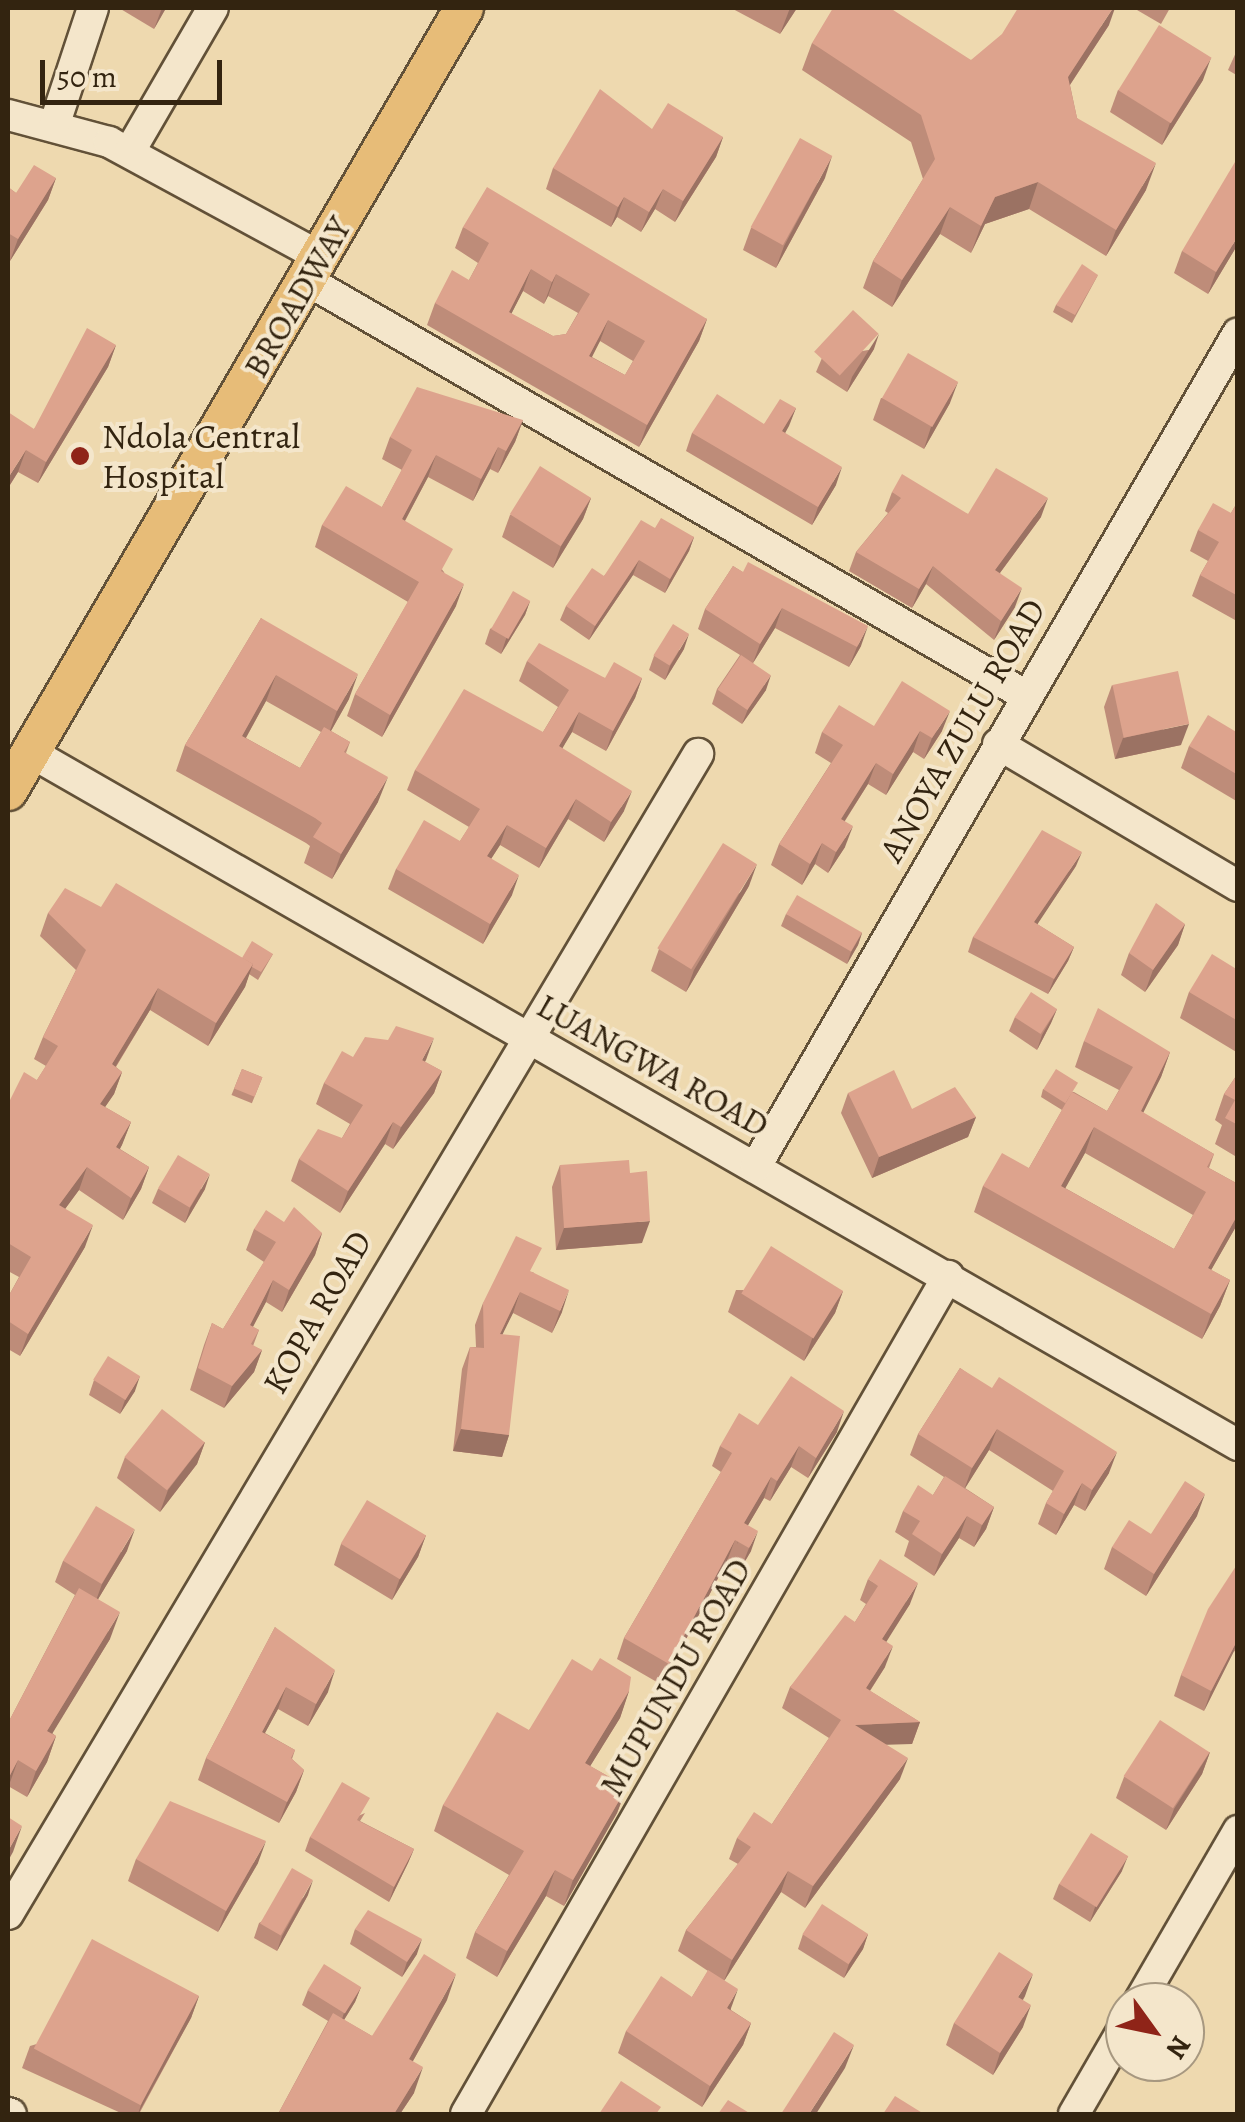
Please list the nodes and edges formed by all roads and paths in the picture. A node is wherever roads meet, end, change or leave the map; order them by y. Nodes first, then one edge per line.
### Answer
1 (93, 8) edge
2 (213, 8) edge
3 (464, 8) edge
4 (8, 116) edge
5 (54, 126) junction
6 (130, 151) junction
7 (315, 269) junction
8 (1234, 347) edge
9 (1023, 694) junction
10 (998, 744) junction
11 (30, 752) junction
12 (698, 754) dead end
13 (8, 792) edge
14 (1238, 886) edge
15 (523, 1035) junction
16 (756, 1166) junction
17 (948, 1276) junction
18 (1238, 1445) edge
19 (1238, 1831) edge
20 (8, 1914) edge
21 (1151, 1982) edge
22 (1105, 2061) edge
23 (466, 2114) edge
24 (1074, 2114) edge

1 - 5 street
2 - 6 street
3 - 7 main road, BROADWAY
4 - 5 street
5 - 6 street
6 - 7 street
7 - 9 street
7 - 11 main road, BROADWAY
8 - 9 street, ANOYA ZULU ROAD
9 - 10 street, ANOYA ZULU ROAD
10 - 14 street
10 - 16 street, ANOYA ZULU ROAD
11 - 13 main road, BROADWAY
11 - 15 street, LUANGWA ROAD
12 - 15 street, KOPA ROAD
15 - 16 street, LUANGWA ROAD
15 - 20 street, KOPA ROAD
16 - 17 street, LUANGWA ROAD
17 - 18 street, LUANGWA ROAD
17 - 23 street, MUPUNDU ROAD
19 - 21 street
22 - 24 street

